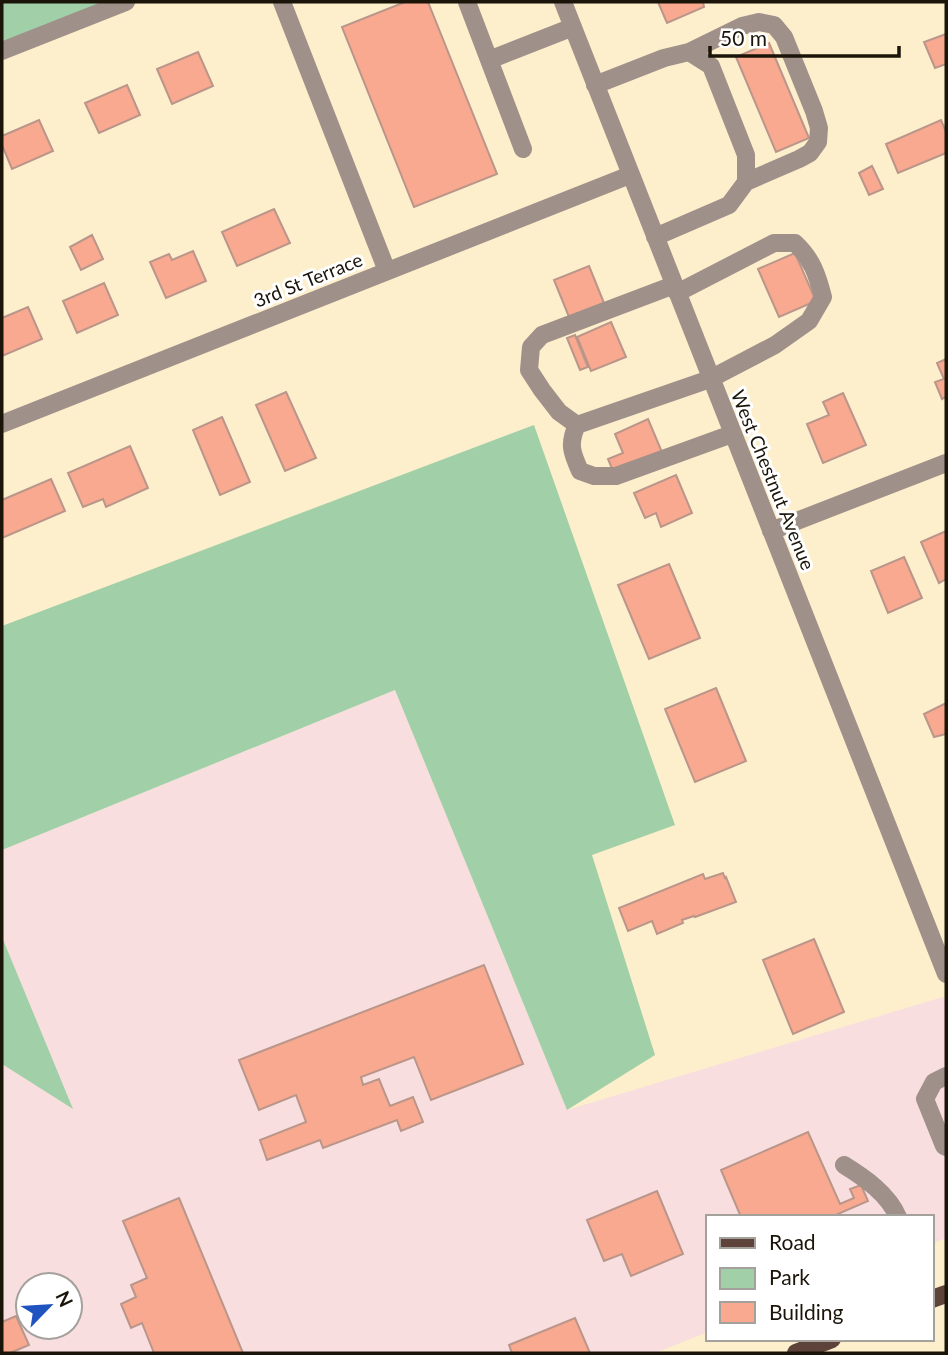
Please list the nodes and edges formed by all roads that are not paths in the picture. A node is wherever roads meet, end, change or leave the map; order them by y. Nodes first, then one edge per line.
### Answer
1 (126, 2) edge
2 (282, 2) edge
3 (467, 2) edge
4 (563, 2) edge
5 (573, 27) junction
6 (2, 51) edge
7 (689, 52) junction
8 (489, 60) junction
9 (595, 85) junction
10 (523, 149) dead end
11 (630, 174) junction
12 (746, 182) junction
13 (655, 237) junction
14 (387, 271) junction
15 (675, 289) junction
16 (710, 379) junction
17 (2, 424) edge
18 (578, 425) junction
19 (732, 434) junction
20 (946, 463) edge
21 (771, 531) junction
22 (946, 974) edge
23 (946, 1076) edge
24 (946, 1147) edge
25 (844, 1165) dead end
26 (897, 1215) edge
27 (827, 1341) edge
28 (796, 1353) edge

1 - 6 street
2 - 14 street
3 - 8 street
4 - 5 street, West Chestnut Avenue
5 - 8 street
5 - 9 street, West Chestnut Avenue
7 - 9 street
7 - 12 street
7 - 12 street
8 - 10 street
9 - 11 street, West Chestnut Avenue
11 - 13 street, West Chestnut Avenue
11 - 14 street, 3rd St Terrace
12 - 13 street
13 - 15 street, West Chestnut Avenue
14 - 17 street, 3rd St Terrace
15 - 16 street, West Chestnut Avenue
15 - 16 street
15 - 18 street
16 - 18 street
16 - 19 street, West Chestnut Avenue
18 - 19 street
19 - 21 street, West Chestnut Avenue
20 - 21 street
21 - 22 street, West Chestnut Avenue
23 - 24 street
25 - 26 street
27 - 28 main road

